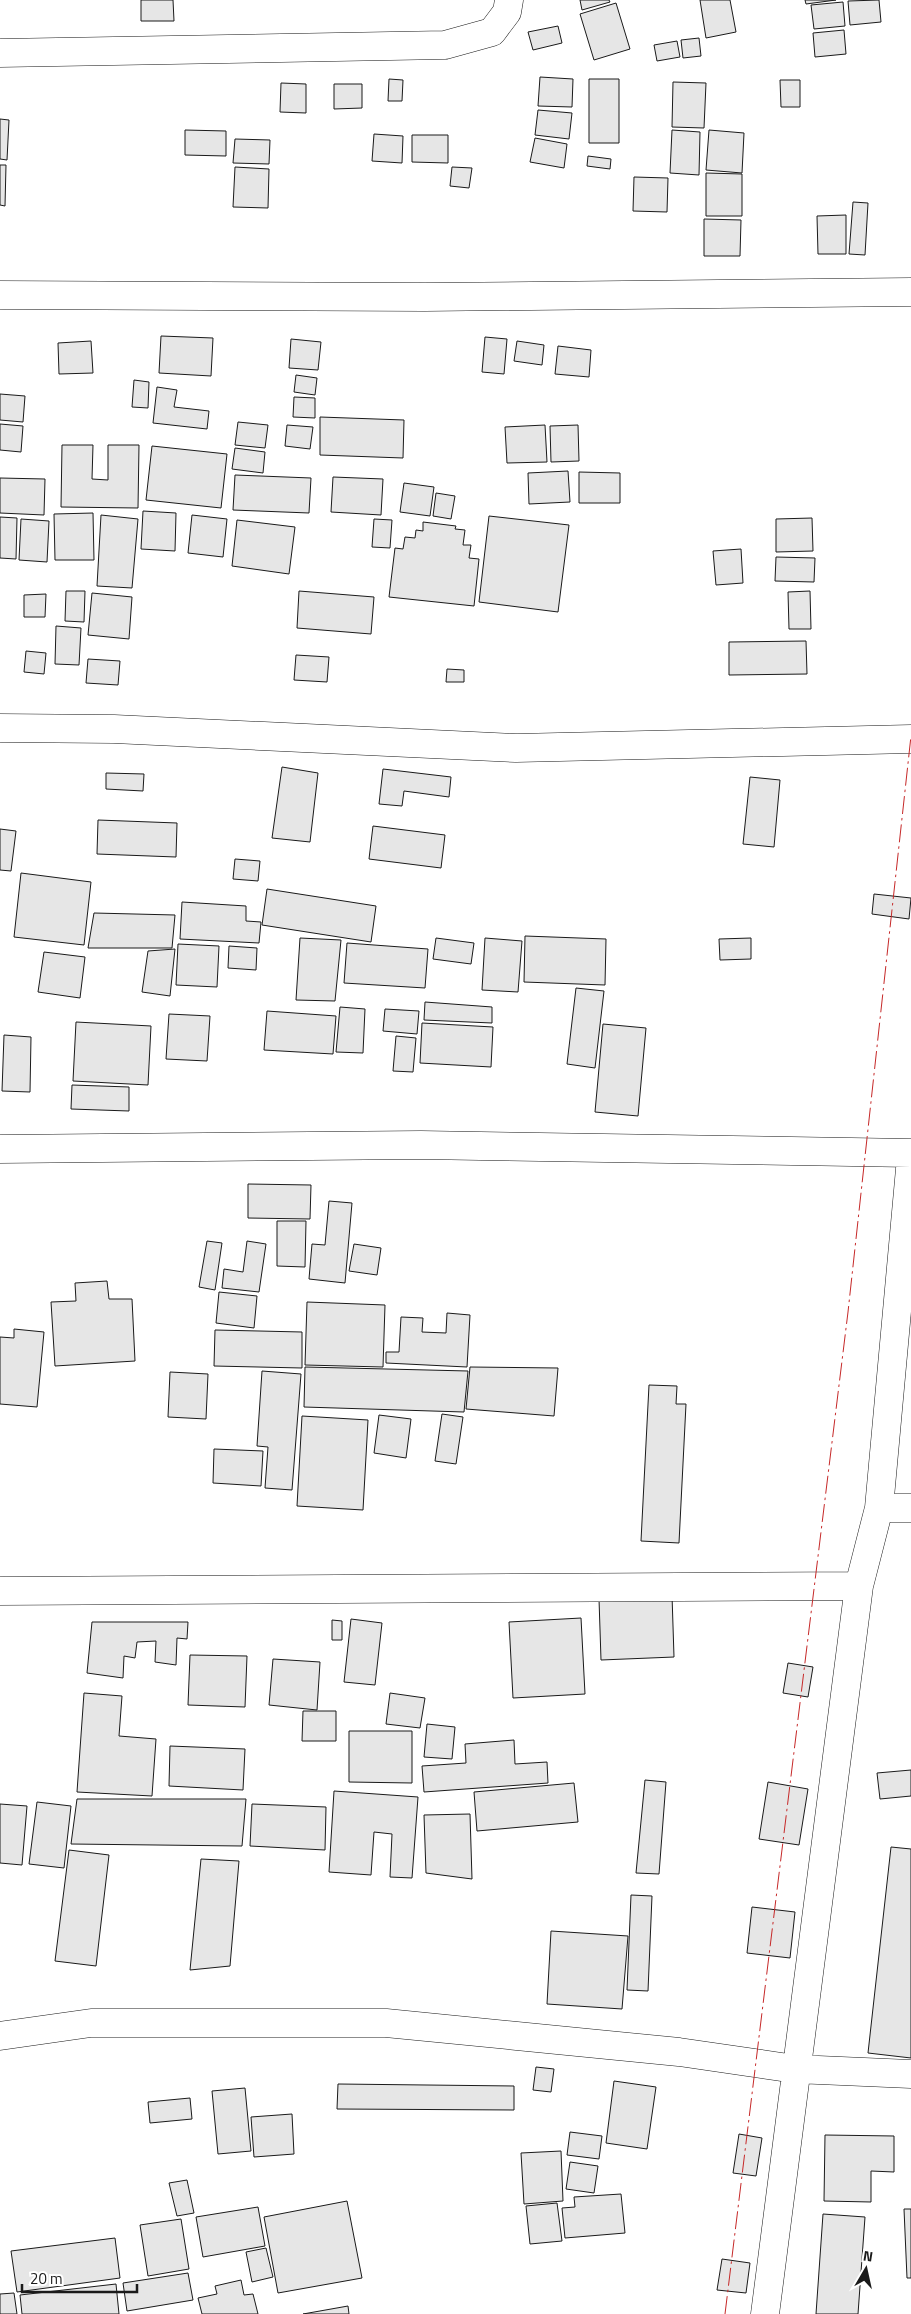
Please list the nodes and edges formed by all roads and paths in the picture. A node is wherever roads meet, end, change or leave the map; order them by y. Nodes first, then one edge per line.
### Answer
1 (508, 0) edge
2 (0, 53) edge
3 (911, 292) edge
4 (0, 295) edge
5 (0, 728) edge
6 (911, 739) edge
7 (0, 1149) edge
8 (911, 1153) edge
9 (911, 1158) edge
10 (879, 1508) junction
11 (911, 1508) edge
12 (859, 1586) junction
13 (0, 1591) edge
14 (0, 2036) edge
15 (795, 2069) junction
16 (911, 2074) edge
17 (765, 2314) edge

1 - 2 street
3 - 4 street
5 - 6 street
7 - 8 street
9 - 10 street
10 - 11 street
10 - 12 street
12 - 13 street
12 - 15 street
14 - 15 street
15 - 16 street
15 - 17 street

